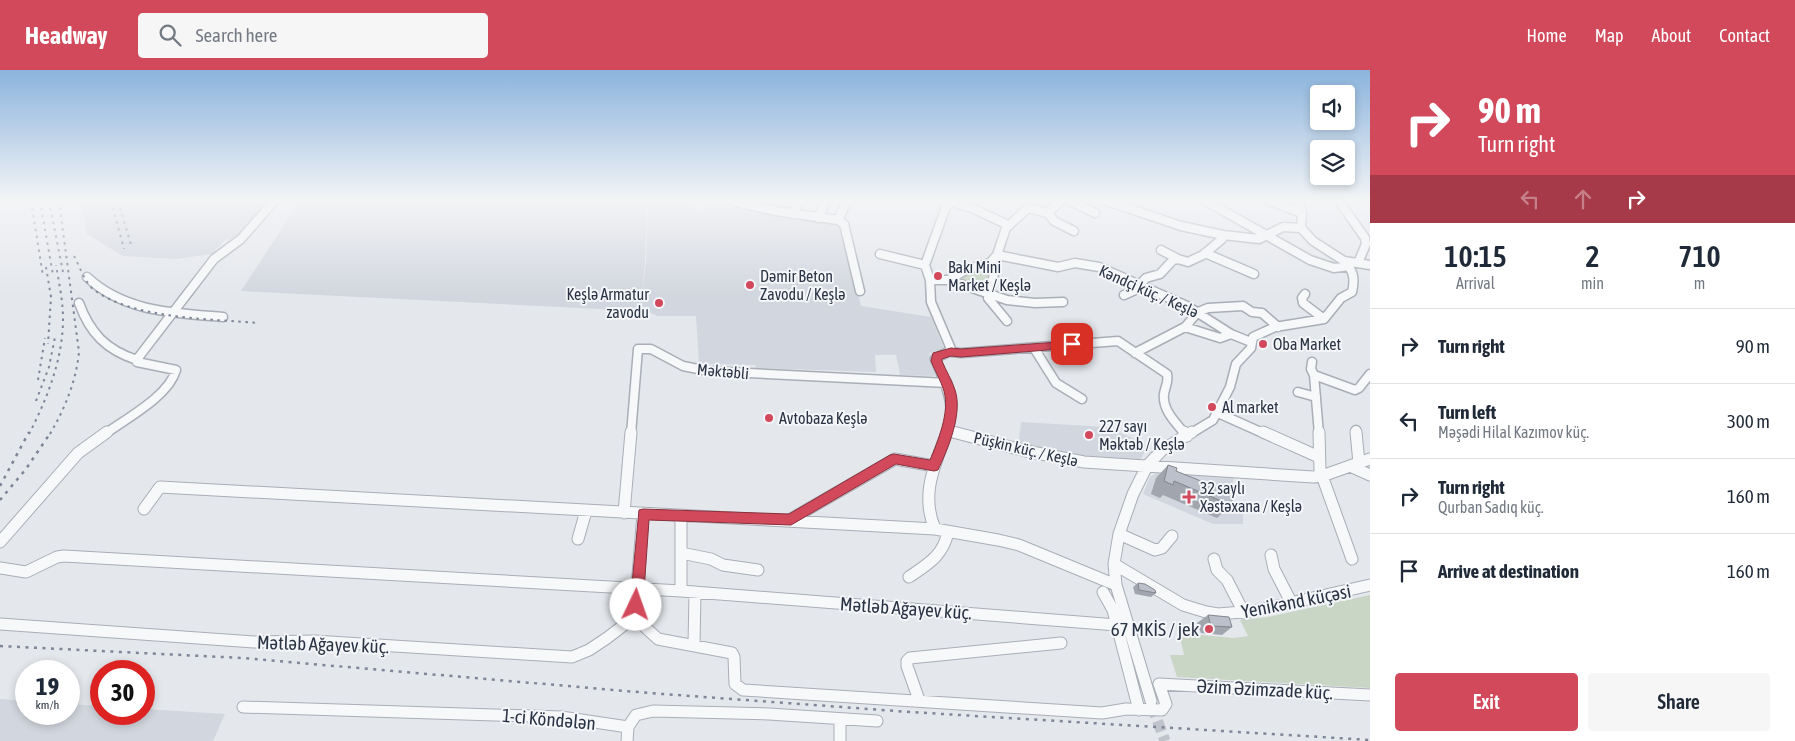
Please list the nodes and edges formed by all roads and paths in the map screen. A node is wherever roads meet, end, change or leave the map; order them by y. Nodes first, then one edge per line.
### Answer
1 (247, 232) edge
2 (846, 232) edge
3 (936, 232) edge
4 (1004, 232) edge
5 (1211, 232) edge
6 (1259, 232) edge
7 (1272, 232) edge
8 (1305, 232) edge
9 (1361, 232) edge
10 (1223, 235) junction
11 (1265, 236) junction
12 (1161, 250) dead end
13 (1205, 253) junction
14 (880, 254) dead end
15 (996, 255) junction
16 (1178, 259) junction
17 (1107, 261) dead end
18 (911, 262) junction
19 (990, 262) junction
20 (1351, 263) junction
21 (925, 265) junction
22 (900, 266) dead end
23 (1099, 267) junction
24 (1364, 271) edge
25 (1254, 274) dead end
26 (88, 278) dead end
27 (930, 280) junction
28 (949, 280) junction
29 (1140, 284) junction
30 (860, 292) dead end
31 (1305, 294) dead end
32 (988, 295) junction
33 (1124, 295) dead end
34 (1063, 302) dead end
35 (79, 303) dead end
36 (174, 312) junction
37 (1198, 312) junction
38 (223, 317) dead end
39 (1324, 319) junction
40 (1007, 321) dead end
41 (1278, 327) junction
42 (1186, 328) junction
43 (1231, 334) junction
44 (1251, 342) junction
45 (1034, 348) junction
46 (951, 352) junction
47 (1136, 353) junction
48 (136, 360) junction
49 (1312, 362) dead end
50 (1370, 374) edge
51 (1314, 375) junction
52 (947, 383) junction
53 (1298, 392) dead end
54 (1316, 397) junction
55 (1082, 399) dead end
56 (1218, 413) junction
57 (1356, 430) dead end
58 (948, 431) junction
59 (1187, 436) junction
60 (1319, 457) junction
61 (1370, 459) edge
62 (1355, 464) junction
63 (934, 466) junction
64 (1147, 466) junction
65 (1370, 475) edge
66 (1322, 476) junction
67 (144, 510) dead end
68 (586, 511) junction
69 (624, 513) junction
70 (643, 514) junction
71 (681, 516) junction
72 (791, 520) junction
73 (935, 529) junction
74 (948, 532) junction
75 (1119, 534) junction
76 (1172, 536) dead end
77 (578, 539) dead end
78 (0, 542) edge
79 (681, 553) junction
80 (1271, 556) dead end
81 (1214, 559) dead end
82 (1352, 559) dead end
83 (1114, 564) junction
84 (0, 568) edge
85 (758, 570) dead end
86 (909, 577) dead end
87 (1116, 585) junction
88 (1370, 585) edge
89 (637, 589) junction
90 (681, 591) junction
91 (695, 592) junction
92 (1103, 592) dead end
93 (1291, 602) junction
94 (1244, 613) junction
95 (633, 616) junction
96 (0, 624) edge
97 (1117, 624) junction
98 (1061, 643) dead end
99 (694, 645) junction
100 (1370, 695) edge
101 (919, 700) junction
102 (1151, 701) tunnel mouth
103 (243, 707) dead end
104 (1139, 710) junction
105 (840, 719) junction
106 (877, 721) dead end
107 (628, 727) junction
108 (626, 741) edge
109 (840, 741) edge

1 - 36 street
2 - 30 street
3 - 21 street
4 - 15 street
5 - 10 street
6 - 11 street
7 - 11 street
8 - 20 street
9 - 20 street
10 - 11 street
10 - 13 street
11 - 20 street
12 - 16 street
13 - 16 street
13 - 25 street
14 - 18 street
15 - 19 street
15 - 23 street, Kəndçi küç. / Keşlə
16 - 29 street
17 - 23 street
18 - 21 street
18 - 22 street
19 - 28 street
19 - 32 street
20 - 24 street
20 - 24 street
21 - 27 street
23 - 29 street, Kəndçi küç. / Keşlə
24 - 39 street
26 - 36 street
27 - 28 street
27 - 46 street
28 - 32 street
29 - 33 street
29 - 37 street, Kəndçi küç. / Keşlə
31 - 39 street
32 - 34 street
32 - 40 street
35 - 48 street
36 - 38 street
36 - 48 street
37 - 41 street
37 - 42 street
37 - 43 street, Kəndçi küç. / Keşlə
39 - 41 street
41 - 44 street
42 - 43 street
42 - 47 street
43 - 44 street, Kəndçi küç. / Keşlə
44 - 56 street
45 - 46 street
45 - 47 street
45 - 55 street
46 - 52 street
47 - 59 street
48 - 78 street
49 - 51 street
50 - 51 street
51 - 54 street
52 - 58 street
52 - 69 street, Məktəbli
53 - 54 street
54 - 60 street
56 - 59 street
56 - 60 street
57 - 62 street
58 - 63 street
58 - 64 street, Püşkin küç. / Keşlə
59 - 64 street
60 - 66 street
61 - 62 street, Püşkin küç. / Keşlə
62 - 65 street
62 - 66 street, Püşkin küç. / Keşlə
63 - 72 street
63 - 73 street
64 - 66 street, Püşkin küç. / Keşlə
64 - 75 street
66 - 82 street
67 - 68 street
68 - 69 street
68 - 77 street
69 - 70 street
70 - 71 street
70 - 89 street
71 - 72 street
71 - 79 street
72 - 73 street
73 - 74 street
74 - 86 street, Mətləb Ağayev küç.
74 - 87 street
75 - 76 street
75 - 83 street
79 - 85 street
79 - 90 street
80 - 93 street
81 - 94 street
83 - 87 street
83 - 94 street, Yenikənd küçəsi
84 - 89 street, Mətləb Ağayev küç.
87 - 102 street
88 - 93 street, Yenikənd küçəsi
89 - 90 street, Mətləb Ağayev küç.
89 - 95 street
90 - 91 street, Mətləb Ağayev küç.
91 - 97 street, Mətləb Ağayev küç.
91 - 99 street
92 - 97 street
93 - 94 street, Yenikənd küçəsi
95 - 96 street, Mətləb Ağayev küç.
95 - 99 street
97 - 104 street
98 - 101 street
99 - 101 street
100 - 104 street, Əzim Əzimzade küç.
101 - 104 street
103 - 107 street, 1-ci Köndələn
105 - 106 street
105 - 107 street
105 - 109 street
107 - 108 street

